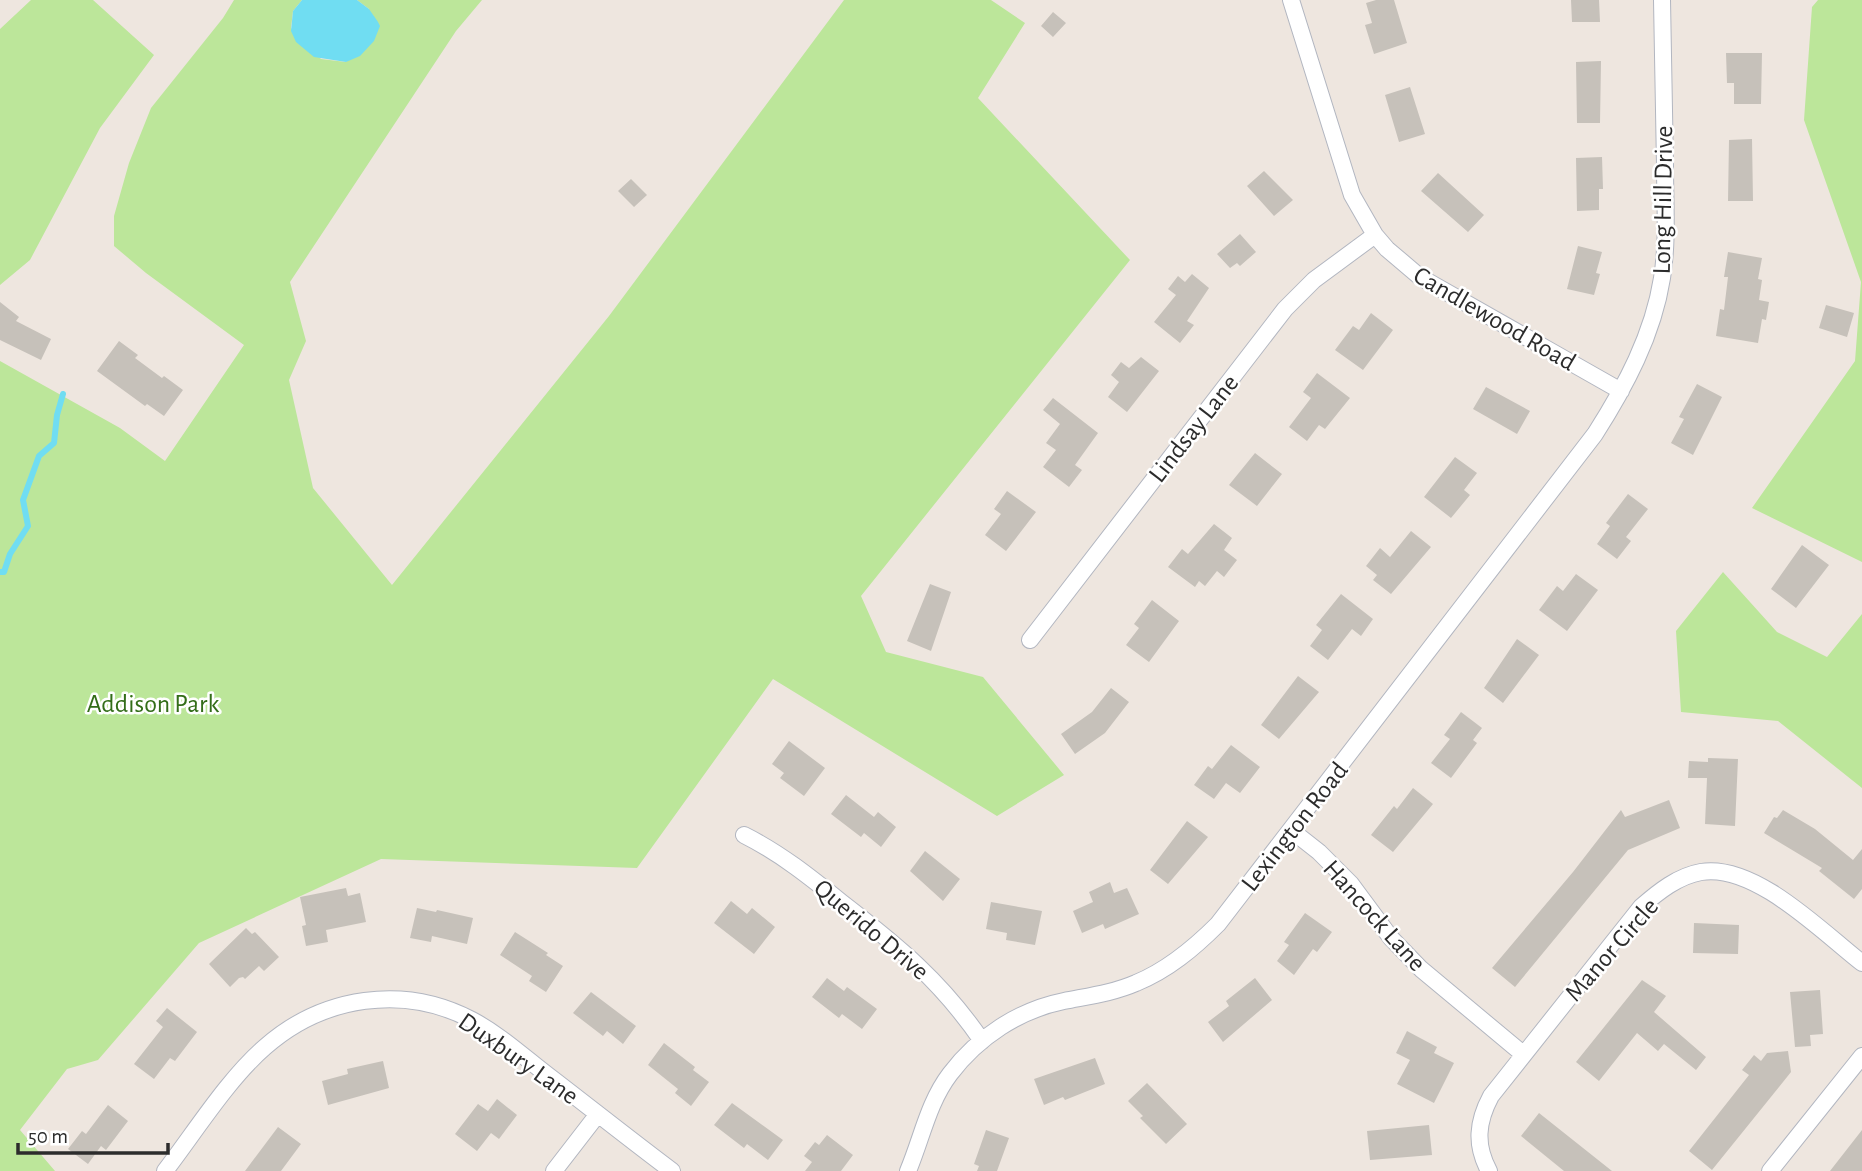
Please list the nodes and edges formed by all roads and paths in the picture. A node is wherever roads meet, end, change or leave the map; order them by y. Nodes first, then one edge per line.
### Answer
1 (1291, 0) edge
2 (1662, 0) edge
3 (1375, 235) junction
4 (1621, 391) junction
5 (1030, 640) dead end
6 (1291, 830) junction
7 (744, 835) dead end
8 (1862, 964) edge
9 (982, 1041) junction
10 (1523, 1054) junction
11 (1862, 1056) edge
12 (598, 1114) junction
13 (165, 1171) edge
14 (554, 1171) edge
15 (671, 1171) edge
16 (908, 1171) edge
17 (1489, 1171) edge
18 (1770, 1171) edge

1 - 3 street, Candlewood Road
2 - 4 street, Long Hill Drive
3 - 4 street, Candlewood Road
3 - 5 street, Lindsay Lane
4 - 6 street, Lexington Road
6 - 9 street, Lexington Road
6 - 10 street, Hancock Lane
7 - 9 street, Querido Drive
8 - 10 street, Manor Circle
9 - 16 street, Lexington Road
10 - 17 street, Manor Circle
11 - 18 street
12 - 13 street, Duxbury Lane
12 - 14 street
12 - 15 street, Duxbury Lane

